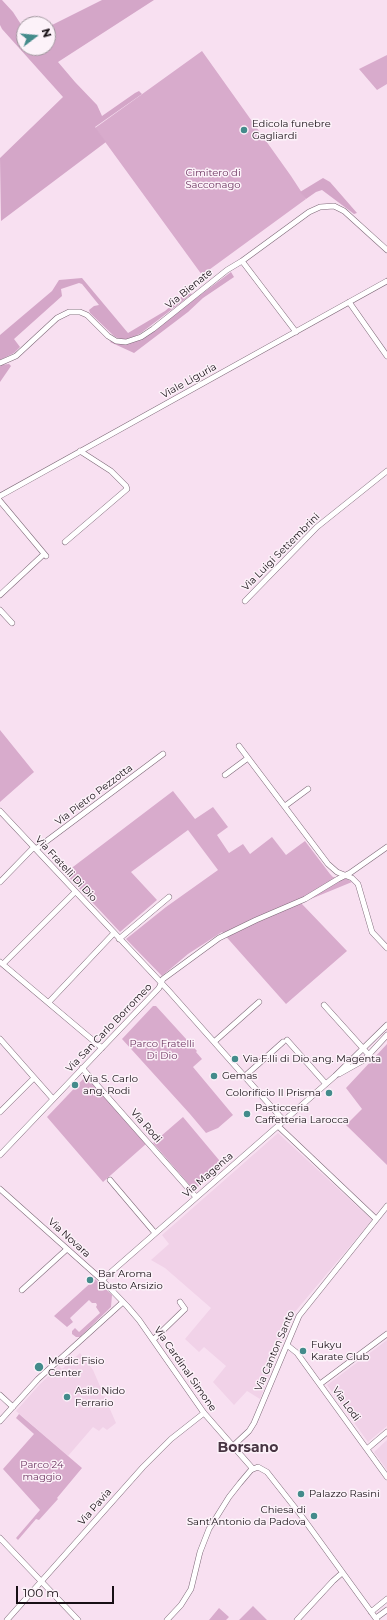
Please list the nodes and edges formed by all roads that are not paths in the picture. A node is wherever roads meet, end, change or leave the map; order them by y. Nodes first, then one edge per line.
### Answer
1 (387, 250) edge
2 (242, 261) junction
3 (387, 281) edge
4 (349, 302) junction
5 (296, 332) junction
6 (387, 356) edge
7 (0, 363) edge
8 (80, 451) junction
9 (387, 471) edge
10 (0, 496) edge
11 (0, 501) edge
12 (65, 542) dead end
13 (0, 595) edge
14 (245, 602) dead end
15 (0, 610) edge
16 (12, 623) dead end
17 (239, 746) dead end
18 (163, 754) dead end
19 (248, 758) junction
20 (226, 775) dead end
21 (308, 789) dead end
22 (285, 806) junction
23 (0, 811) edge
24 (387, 847) edge
25 (35, 848) junction
26 (345, 875) junction
27 (0, 882) edge
28 (75, 892) junction
29 (169, 897) dead end
30 (114, 933) junction
31 (119, 939) junction
32 (387, 948) edge
33 (1, 963) edge
34 (161, 984) junction
35 (48, 1002) junction
36 (259, 1002) dead end
37 (324, 1004) dead end
38 (387, 1025) edge
39 (387, 1035) edge
40 (0, 1039) edge
41 (214, 1042) junction
42 (102, 1048) junction
43 (363, 1049) junction
44 (369, 1055) junction
45 (82, 1068) junction
46 (245, 1076) junction
47 (335, 1076) junction
48 (34, 1078) junction
49 (326, 1084) junction
50 (53, 1099) junction
51 (0, 1112) edge
52 (284, 1121) junction
53 (278, 1126) junction
54 (0, 1155) edge
55 (110, 1180) dead end
56 (0, 1189) edge
57 (196, 1197) junction
58 (386, 1210) edge
59 (376, 1219) junction
60 (155, 1233) junction
61 (67, 1249) junction
62 (102, 1280) junction
63 (22, 1290) dead end
64 (123, 1302) junction
65 (180, 1302) dead end
66 (387, 1334) edge
67 (153, 1340) junction
68 (287, 1344) junction
69 (320, 1384) junction
70 (0, 1395) edge
71 (13, 1407) junction
72 (204, 1413) junction
73 (0, 1421) edge
74 (387, 1432) edge
75 (233, 1446) junction
76 (367, 1450) junction
77 (253, 1469) junction
78 (387, 1477) edge
79 (0, 1538) edge
80 (342, 1573) junction
81 (42, 1582) junction
82 (387, 1600) edge
83 (387, 1610) edge
84 (371, 1612) junction
85 (376, 1619) edge
86 (7, 1620) edge
87 (78, 1620) edge
88 (167, 1620) edge
89 (297, 1620) edge

1 - 2 street, Via Bienate
2 - 5 street
2 - 7 street, Via Bienate
3 - 4 street, Viale Liguria
4 - 5 street, Viale Liguria
4 - 6 street
5 - 8 street, Viale Liguria
8 - 10 street, Viale Liguria
8 - 12 street
9 - 14 street, Via Luigi Settembrini
11 - 13 street
15 - 16 street
17 - 19 street
18 - 25 street, Via Pietro Pezzotta
19 - 20 street
19 - 22 street
21 - 22 street
22 - 26 street
23 - 25 street, Via Fratelli Di Dio
24 - 26 street, Via San Carlo Borromeo
25 - 27 street, Via Pietro Pezzotta
25 - 28 street, Via Fratelli Di Dio
26 - 32 street
26 - 34 street, Via San Carlo Borromeo
28 - 30 street, Via Fratelli Di Dio
28 - 33 street
29 - 31 street
30 - 31 street, Via Fratelli Di Dio
30 - 35 street
31 - 34 street, Via Fratelli Di Dio
33 - 35 street
34 - 41 street, Via Fratelli Di Dio
34 - 42 street, Via San Carlo Borromeo
35 - 42 street
36 - 41 street
37 - 43 street
38 - 43 street, Via Magenta
39 - 44 street, Via Magenta
40 - 48 street
41 - 46 street, Via Fratelli Di Dio
42 - 45 street, Via San Carlo Borromeo
43 - 44 street
43 - 47 street, Via Magenta
44 - 47 street, Via Magenta
45 - 50 street, Via San Carlo Borromeo
45 - 57 street, Via Rodi
46 - 49 street
46 - 52 street, Via Fratelli Di Dio
47 - 49 street, Via Magenta
48 - 50 street
48 - 51 street
49 - 52 street, Via Magenta
50 - 54 street, Via San Carlo Borromeo
52 - 53 street, Via Magenta
53 - 57 street, Via Magenta
53 - 59 street
55 - 60 street
56 - 61 street, Via Novara
57 - 60 street, Via Magenta
58 - 59 street, Via Canton Santo
59 - 68 street, Via Canton Santo
60 - 62 street, Via Magenta
61 - 62 street, Via Novara
61 - 63 street
62 - 64 street, Via Novara
64 - 67 street, Via Cardinal Simone
64 - 71 street
65 - 67 street
66 - 69 street
67 - 72 street, Via Cardinal Simone
68 - 69 street, Via Lodi
68 - 75 street, Via Canton Santo
69 - 76 street, Via Lodi
70 - 71 street
71 - 73 street
72 - 75 street, Via Cardinal Simone
72 - 81 street, Via Pavia
74 - 76 street
75 - 77 street, Via Cardinal Simone
76 - 78 street, Via Lodi
77 - 80 street
77 - 88 street
79 - 81 street
80 - 84 street
80 - 89 street
81 - 86 street, Via Pavia
81 - 87 street
82 - 84 street
83 - 85 street
84 - 85 street

